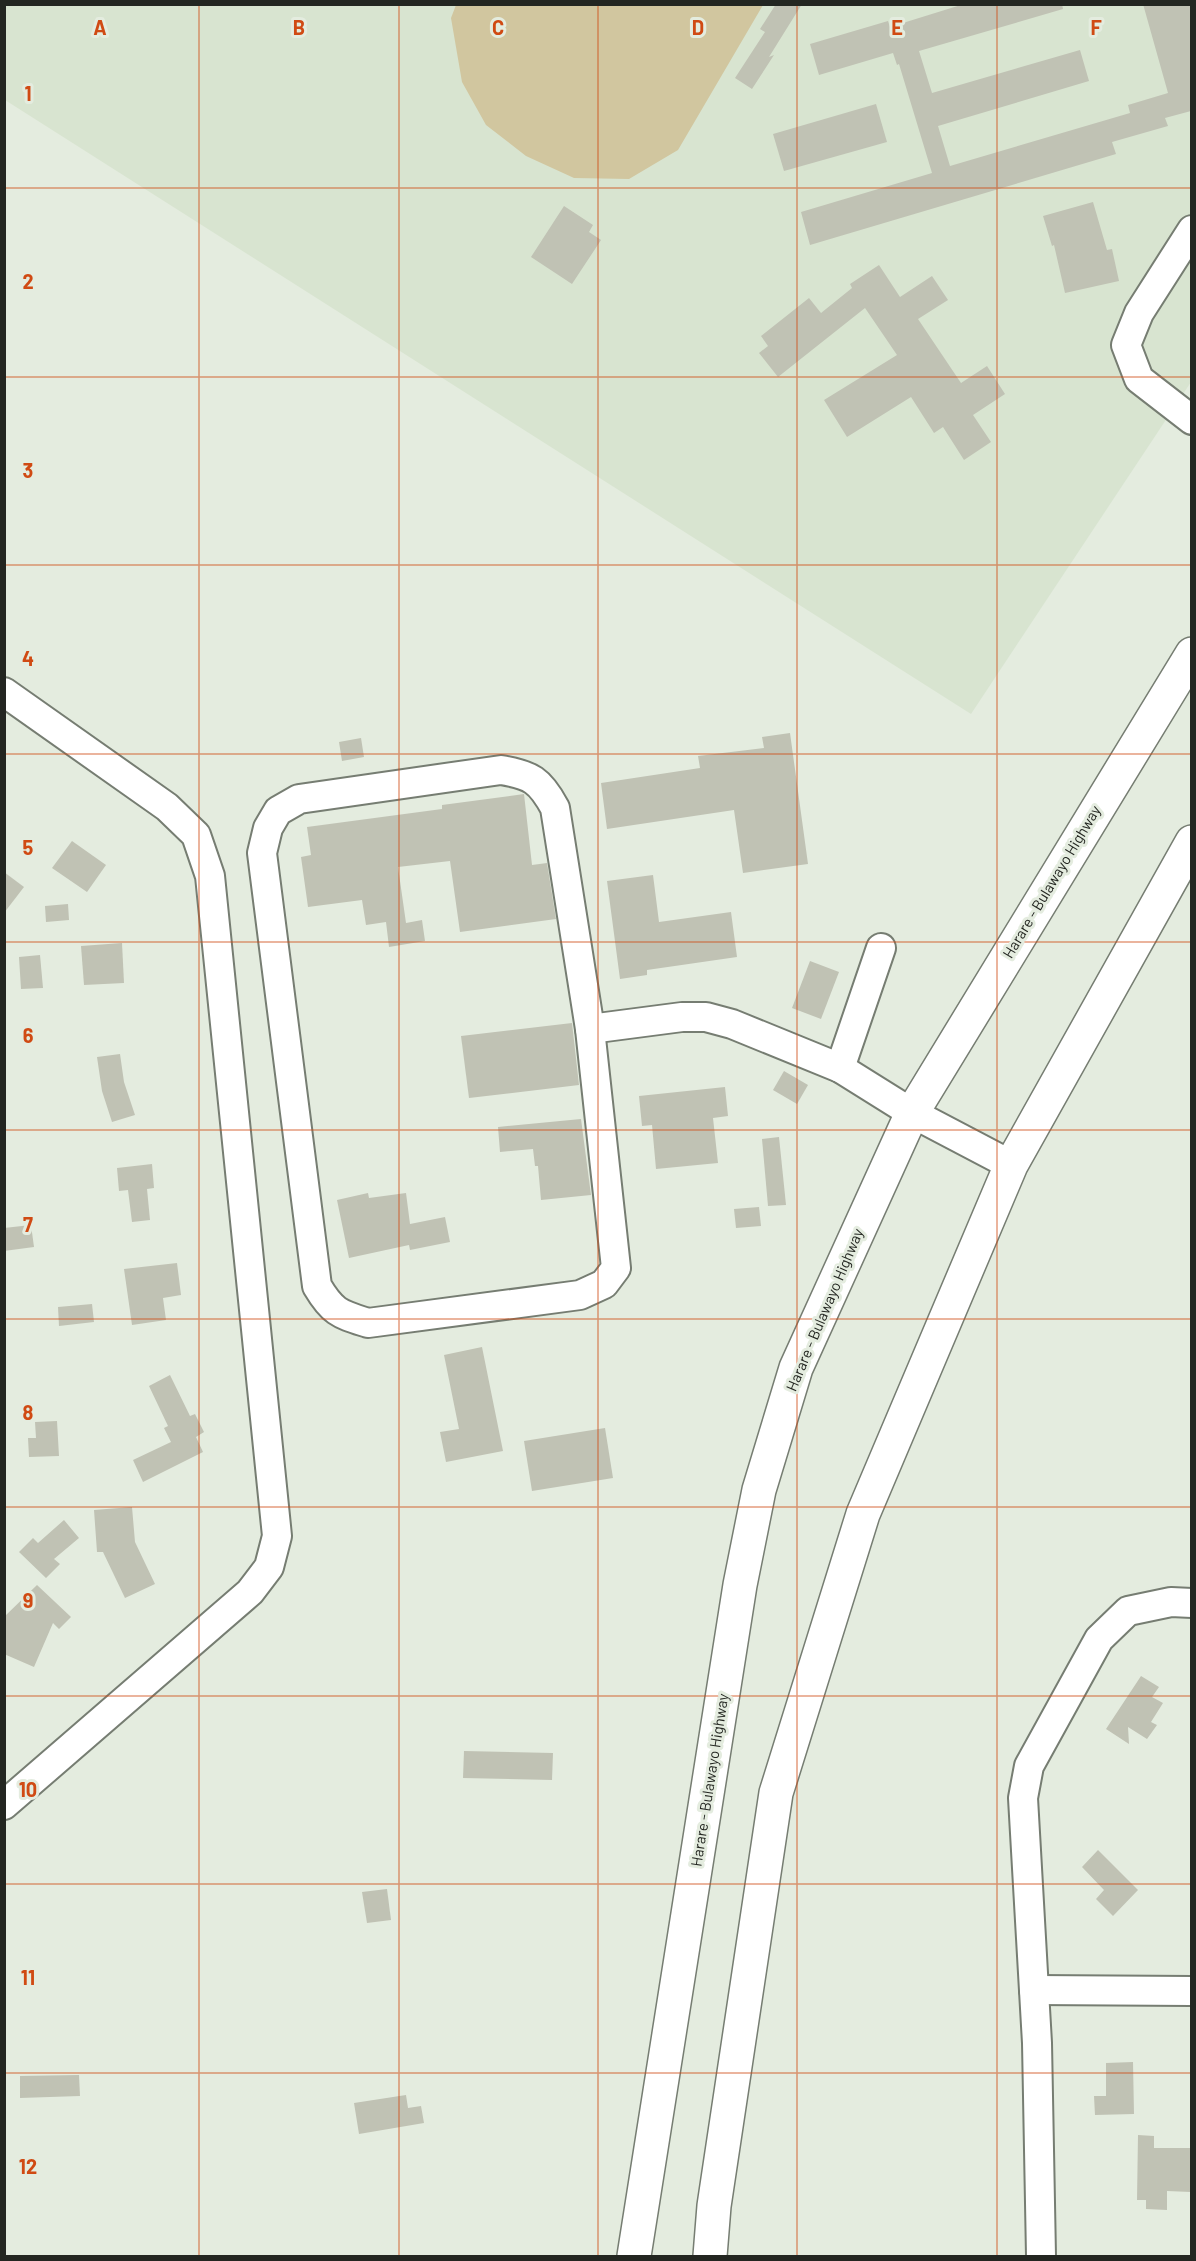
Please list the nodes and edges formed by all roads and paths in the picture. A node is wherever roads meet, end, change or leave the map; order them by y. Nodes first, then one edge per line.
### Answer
1 (1191, 230) edge
2 (1191, 420) edge
3 (1191, 654) edge
4 (4, 692) edge
5 (1191, 842) edge
6 (881, 948) dead end
7 (590, 1029) junction
8 (840, 1068) junction
9 (912, 1113) junction
10 (1011, 1165) junction
11 (1191, 1603) edge
12 (4, 1805) edge
13 (1034, 1990) junction
14 (1191, 1991) edge
15 (634, 2256) edge
16 (710, 2256) edge
17 (1041, 2256) edge

1 - 2 street
3 - 9 highway, Harare - Bulawayo Highway
4 - 12 street
5 - 10 highway
6 - 8 street
7 - 7 street
7 - 8 street
8 - 9 street
9 - 10 street
9 - 15 highway, Harare - Bulawayo Highway
10 - 16 highway
11 - 13 street
13 - 14 street
13 - 17 street

